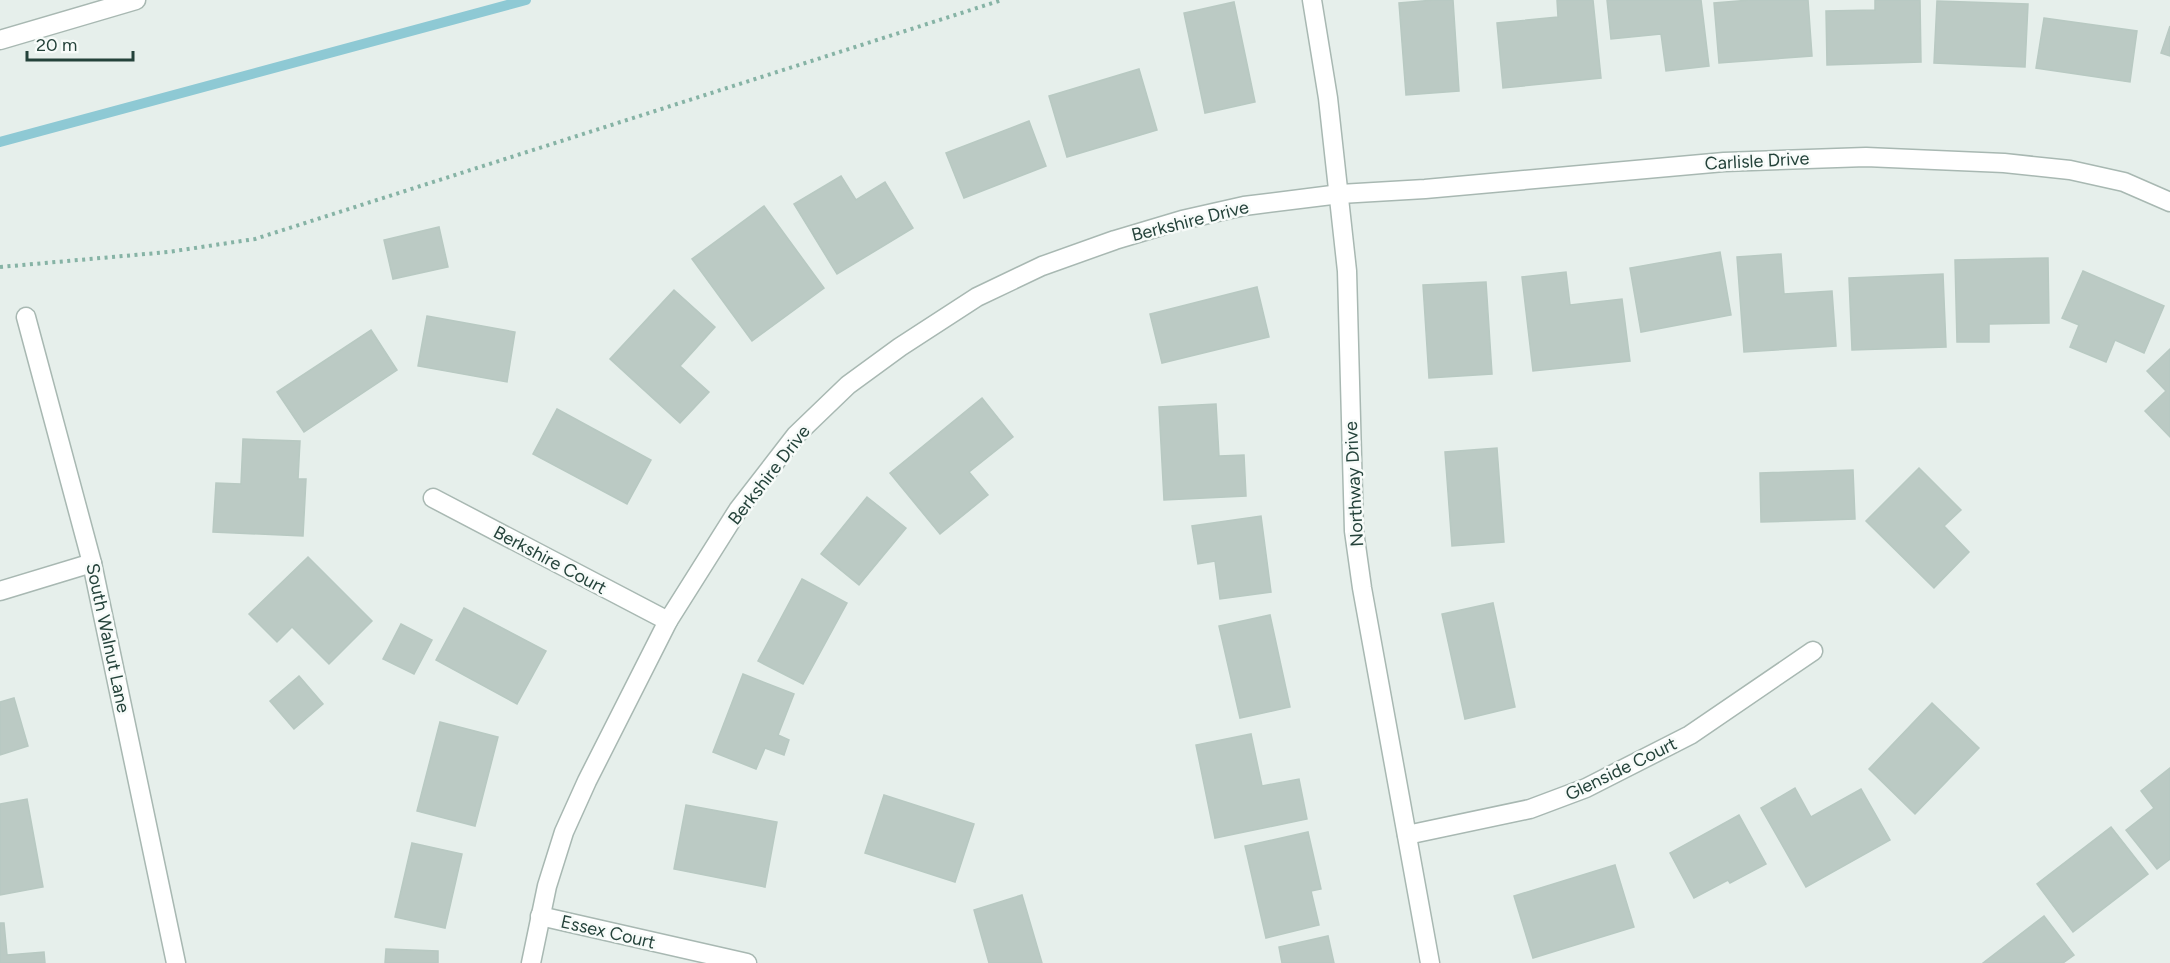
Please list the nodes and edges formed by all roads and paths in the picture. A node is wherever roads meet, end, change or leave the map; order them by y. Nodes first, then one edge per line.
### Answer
1 (136, 0) edge
2 (1002, 0) edge
3 (1312, 0) edge
4 (0, 40) edge
5 (1340, 194) junction
6 (2170, 202) edge
7 (0, 267) edge
8 (26, 317) dead end
9 (433, 498) dead end
10 (92, 563) junction
11 (0, 591) edge
12 (668, 621) junction
13 (1813, 651) dead end
14 (1407, 835) junction
15 (540, 916) junction
16 (176, 963) edge
17 (531, 963) edge
18 (747, 963) edge
19 (1430, 963) edge

1 - 4 street
2 - 7 path
3 - 5 street, Northway Drive
5 - 6 street, Carlisle Drive
5 - 12 street, Berkshire Drive
5 - 14 street, Northway Drive
8 - 10 street, South Walnut Lane
9 - 12 street, Berkshire Court
10 - 11 street
10 - 16 street, South Walnut Lane
12 - 15 street, Berkshire Drive
13 - 14 street, Glenside Court
14 - 19 street, Northway Drive
15 - 17 street, Berkshire Drive
15 - 18 street, Essex Court

